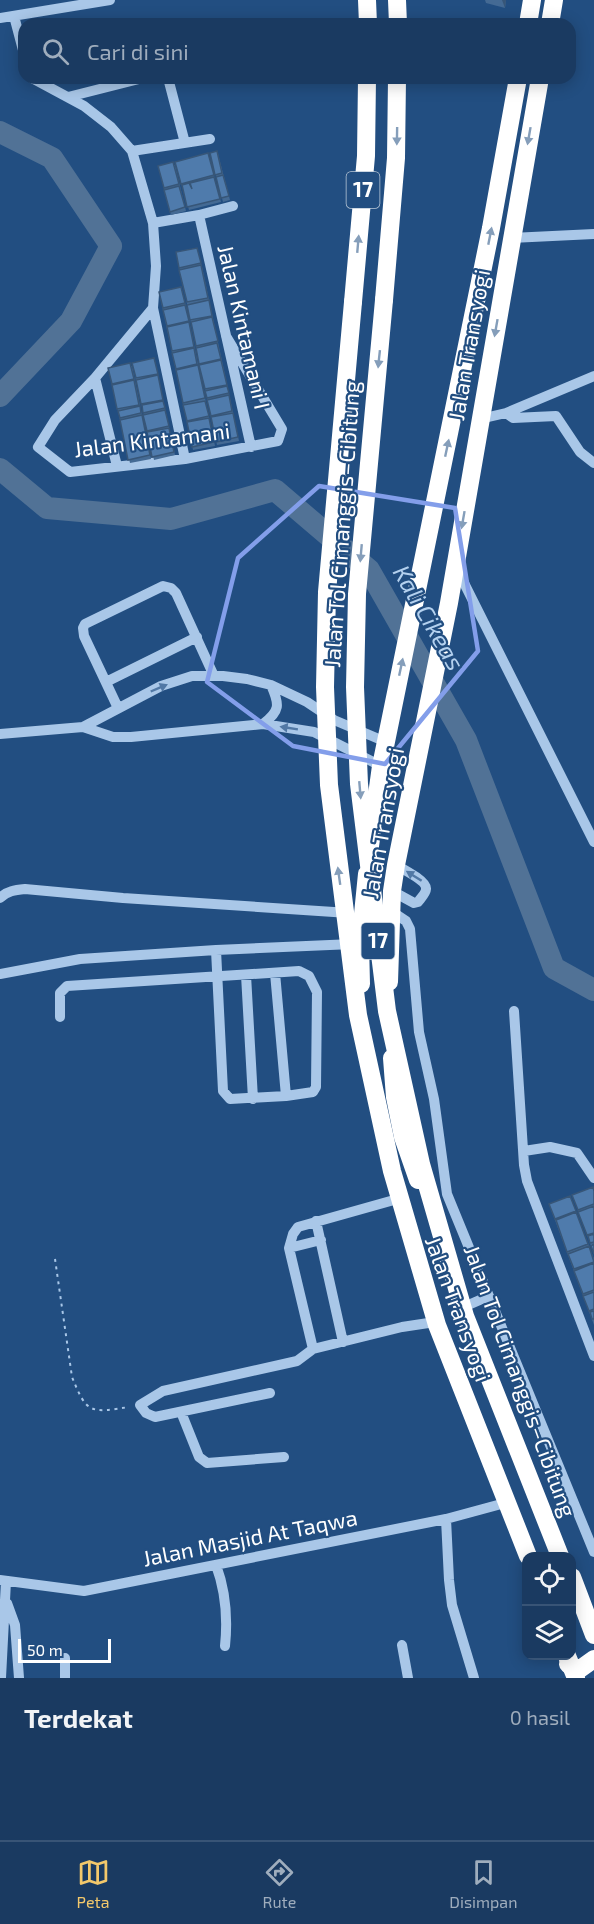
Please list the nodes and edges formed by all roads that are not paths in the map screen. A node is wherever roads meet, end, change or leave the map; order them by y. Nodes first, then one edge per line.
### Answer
1 (110, 0) edge
2 (367, 0) edge
3 (397, 0) edge
4 (532, 0) edge
5 (554, 0) edge
6 (14, 16) junction
7 (0, 18) edge
8 (368, 18) edge
9 (398, 18) edge
10 (529, 18) edge
11 (551, 18) edge
12 (18, 31) edge
13 (43, 84) edge
14 (119, 84) edge
15 (170, 84) edge
16 (367, 84) edge
17 (397, 84) edge
18 (517, 84) edge
19 (539, 84) edge
20 (68, 97) junction
21 (210, 139) dead end
22 (185, 143) junction
23 (132, 152) junction
24 (233, 206) dead end
25 (199, 215) junction
26 (153, 223) junction
27 (594, 234) edge
28 (511, 238) junction
29 (153, 308) junction
30 (226, 336) junction
31 (594, 376) edge
32 (95, 378) junction
33 (506, 413) junction
34 (480, 419) junction
35 (251, 447) junction
36 (185, 459) junction
37 (594, 464) edge
38 (117, 466) junction
39 (455, 565) junction
40 (196, 637) junction
41 (214, 676) junction
42 (106, 682) junction
43 (271, 685) junction
44 (118, 708) junction
45 (263, 724) junction
46 (83, 727) junction
47 (387, 733) junction
48 (0, 734) edge
49 (381, 766) junction
50 (594, 842) edge
51 (396, 866) junction
52 (392, 891) junction
53 (0, 898) edge
54 (391, 911) junction
55 (361, 914) junction
56 (360, 944) junction
57 (216, 950) junction
58 (275, 973) junction
59 (0, 974) edge
60 (246, 975) junction
61 (217, 976) junction
62 (514, 1011) dead end
63 (60, 1017) dead end
64 (286, 1096) junction
65 (253, 1099) junction
66 (524, 1151) junction
67 (594, 1178) edge
68 (394, 1200) junction
69 (316, 1221) junction
70 (321, 1240) junction
71 (289, 1248) junction
72 (489, 1296) junction
73 (466, 1306) junction
74 (435, 1322) junction
75 (343, 1342) junction
76 (313, 1349) junction
77 (594, 1356) edge
78 (270, 1393) dead end
79 (181, 1412) junction
80 (284, 1457) dead end
81 (505, 1503) junction
82 (446, 1519) junction
83 (525, 1552) edge
84 (525, 1552) edge
85 (560, 1552) edge
86 (560, 1552) edge
87 (594, 1552) edge
88 (216, 1565) junction
89 (3, 1580) edge
90 (576, 1588) edge
91 (576, 1597) edge
92 (5, 1600) junction
93 (594, 1635) edge
94 (594, 1644) edge
95 (402, 1645) dead end
96 (225, 1646) dead end
97 (65, 1658) dead end
98 (594, 1659) edge
99 (569, 1666) edge
100 (2, 1678) edge
101 (19, 1678) edge
102 (65, 1678) edge
103 (408, 1678) edge
104 (474, 1678) edge

1 - 6 street
2 - 8 highway
3 - 9 highway
4 - 10 highway
5 - 11 highway
6 - 7 street
6 - 12 street
13 - 20 street
14 - 20 street
15 - 22 street
83 -> 16 highway, Jalan Tol Cimanggis–Cibitung / 17, bridge
17 -> 85 highway, Jalan Tol Cimanggis–Cibitung / 17, bridge
47 -> 18 highway, Jalan Transyogi
19 -> 28 highway, Jalan Transyogi
20 - 23 street
21 - 22 street
22 - 23 street
23 - 26 street
24 - 25 street
25 - 26 street
25 - 30 street, Jalan Kintamani I
26 - 29 street
27 - 28 street
28 -> 34 highway, Jalan Transyogi
29 - 32 street, Jalan Kintamani
29 - 36 street
30 - 35 street, Jalan Kintamani I
30 - 35 street, Jalan Kintamani
31 - 33 street
32 - 38 street
32 - 38 street, Jalan Kintamani
33 - 34 street
33 - 37 street
34 -> 39 highway, Jalan Transyogi
35 - 36 street, Jalan Kintamani
36 - 38 street, Jalan Kintamani
39 - 50 street
39 - 51 highway, Jalan Transyogi
40 - 41 street
40 - 42 street
40 - 42 street
41 - 43 street
44 -> 41 street
42 - 44 street
43 - 45 street
43 - 47 street
44 - 46 street
45 - 46 street
49 -> 45 street
46 - 48 street
47 - 49 highway, Jalan Transyogi
49 - 55 highway, Jalan Transyogi
51 - 52 highway, Jalan Transyogi
52 -> 51 street
52 - 54 highway, Jalan Transyogi
53 - 55 street
54 - 72 street
54 - 73 highway, Jalan Transyogi
55 - 56 highway, Jalan Transyogi
56 - 57 street
56 - 68 highway, Jalan Transyogi
57 - 59 street
57 - 61 street
58 - 60 street
58 - 64 street
58 - 64 street
60 - 61 street
60 - 65 street
61 - 63 street
61 - 65 street
62 - 66 street
64 - 65 street
66 - 67 street
66 - 77 street
68 - 69 street
68 - 74 highway, Jalan Transyogi
69 - 70 street
69 - 71 street
70 - 71 street
70 - 75 street
71 - 76 street
72 - 73 street
72 - 87 street
73 - 86 highway, Jalan Transyogi
74 - 75 street
74 - 81 highway, Jalan Transyogi
75 - 76 street
76 - 79 street
78 - 79 street
79 - 80 street
81 - 82 street, Jalan Masjid At Taqwa
81 - 84 highway, Jalan Transyogi
82 - 88 street, Jalan Masjid At Taqwa
82 - 104 street
88 - 89 street, Jalan Masjid At Taqwa
88 - 96 street
89 - 92 street
90 - 93 highway
91 - 94 highway
92 - 100 street
92 - 101 street
95 - 103 street
97 - 102 street
98 - 99 highway

